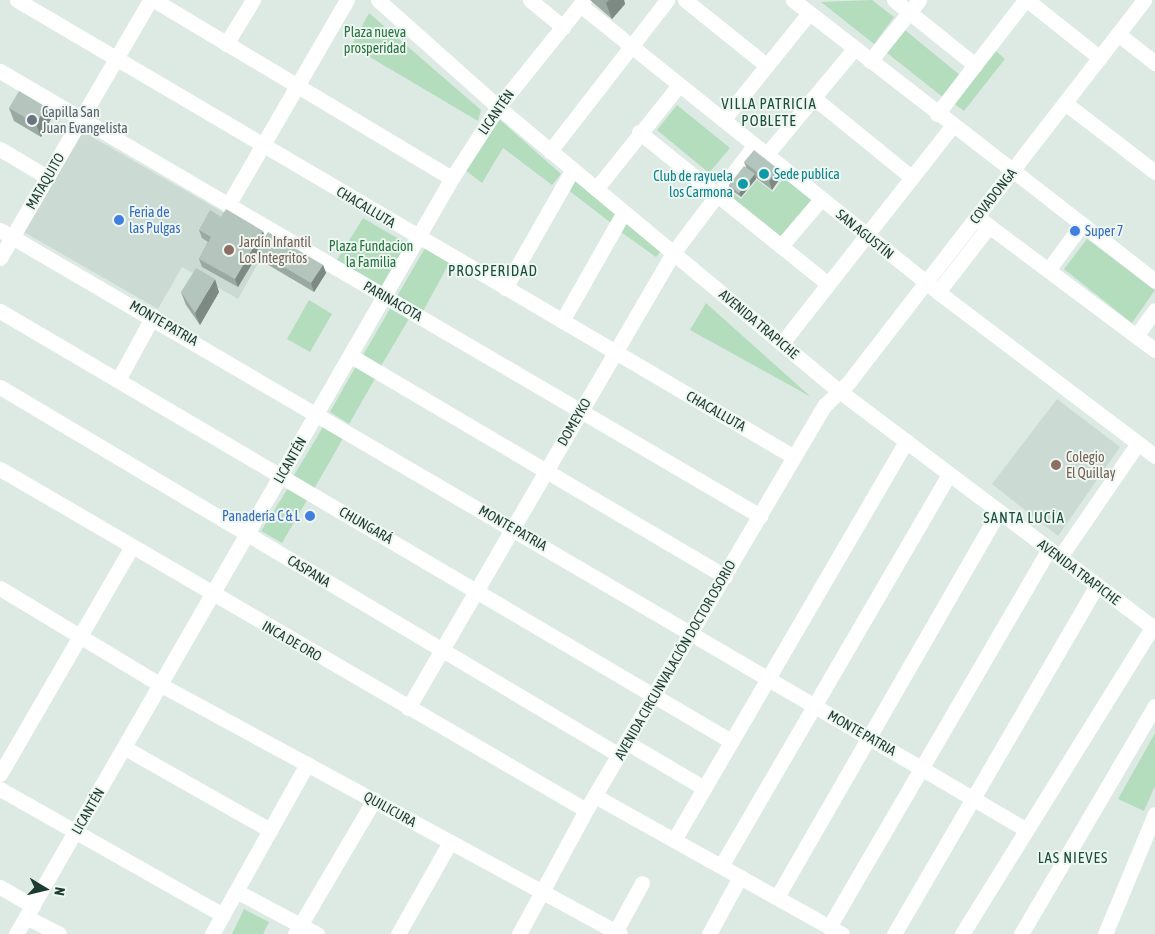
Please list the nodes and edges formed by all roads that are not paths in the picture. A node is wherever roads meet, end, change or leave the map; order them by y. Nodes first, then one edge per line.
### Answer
1 (17, 0) edge
2 (150, 0) edge
3 (154, 0) edge
4 (253, 0) edge
5 (347, 0) edge
6 (378, 0) edge
7 (530, 0) edge
8 (667, 0) edge
9 (685, 0) edge
10 (894, 0) edge
11 (919, 0) edge
12 (1026, 0) edge
13 (1144, 0) edge
14 (582, 3) edge
15 (803, 5) edge
16 (909, 12) junction
17 (563, 26) junction
18 (1118, 34) junction
19 (226, 44) junction
20 (632, 47) junction
21 (854, 48) junction
22 (1100, 58) junction
23 (116, 59) junction
24 (870, 61) junction
25 (1155, 63) edge
26 (766, 65) junction
27 (975, 66) junction
28 (0, 71) edge
29 (679, 85) junction
30 (296, 87) junction
31 (814, 98) junction
32 (1065, 103) junction
33 (498, 107) junction
34 (937, 114) junction
35 (81, 119) junction
36 (723, 120) junction
37 (952, 126) junction
38 (639, 132) junction
39 (263, 145) junction
40 (0, 149) edge
41 (550, 151) junction
42 (760, 151) junction
43 (573, 169) junction
44 (1011, 172) junction
45 (1155, 172) edge
46 (910, 176) junction
47 (47, 177) junction
48 (452, 178) junction
49 (596, 189) junction
50 (717, 195) junction
51 (821, 199) junction
52 (228, 205) junction
53 (624, 212) junction
54 (976, 217) junction
55 (1082, 224) junction
56 (989, 226) junction
57 (864, 233) junction
58 (6, 234) edge
59 (419, 238) junction
60 (781, 246) junction
61 (673, 253) junction
62 (0, 258) edge
63 (1048, 270) junction
64 (1155, 281) edge
65 (827, 283) junction
66 (926, 283) junction
67 (505, 288) junction
68 (938, 292) junction
69 (385, 297) junction
70 (1155, 310) edge
71 (0, 311) edge
72 (153, 316) junction
73 (562, 321) junction
74 (1136, 336) junction
75 (782, 344) junction
76 (1155, 350) edge
77 (615, 352) junction
78 (351, 356) junction
79 (118, 380) junction
80 (0, 387) edge
81 (838, 390) junction
82 (581, 411) junction
83 (318, 413) junction
84 (906, 441) junction
85 (1138, 443) junction
86 (1155, 456) edge
87 (794, 457) junction
88 (0, 469) edge
89 (546, 471) junction
90 (949, 474) junction
91 (282, 476) junction
92 (999, 511) junction
93 (760, 516) junction
94 (513, 528) junction
95 (248, 535) junction
96 (132, 546) junction
97 (1054, 553) junction
98 (725, 576) junction
99 (1097, 585) junction
100 (476, 590) junction
101 (1, 592) edge
102 (213, 595) junction
103 (1153, 628) edge
104 (691, 632) junction
105 (80, 634) junction
106 (442, 650) junction
107 (768, 678) junction
108 (161, 685) junction
109 (654, 695) junction
110 (814, 705) junction
111 (1155, 706) edge
112 (408, 708) junction
113 (868, 736) junction
114 (731, 741) junction
115 (124, 748) junction
116 (623, 749) junction
117 (307, 764) junction
118 (921, 768) junction
119 (0, 774) edge
120 (704, 788) junction
121 (0, 789) edge
122 (595, 796) junction
123 (971, 797) junction
124 (374, 800) junction
125 (586, 810) junction
126 (1155, 814) edge
127 (1025, 829) junction
128 (270, 830) junction
129 (75, 833) junction
130 (674, 840) junction
131 (450, 842) junction
132 (721, 866) junction
133 (740, 877) junction
134 (642, 883) dead end
135 (0, 887) edge
136 (236, 891) junction
137 (542, 892) junction
138 (777, 897) junction
139 (30, 911) junction
140 (223, 915) junction
141 (298, 930) edge
142 (836, 930) edge
143 (617, 933) edge
144 (16, 934) edge
145 (58, 934) edge
146 (212, 934) edge
147 (317, 934) edge
148 (398, 934) edge
149 (519, 934) edge
150 (709, 934) edge
151 (894, 934) edge
152 (962, 934) edge
153 (1022, 934) edge
154 (1104, 934) edge

1 - 23 street, CHACALLUTA
2 - 23 street, MATAQUITO
3 - 19 street
4 - 19 street
5 - 30 street
6 - 33 street, AVENIDA TRAPICHE
7 - 17 street
8 - 20 street
9 - 26 street
10 - 16 street
11 - 16 street
12 - 22 street
12 - 27 street
13 - 18 street, COVADONGA
14 - 17 street, LICANTÉN
14 - 20 street, SAN AGUSTÍN
15 - 21 street
15 - 26 street
16 - 24 street
16 - 27 street
17 - 33 street, LICANTÉN
18 - 22 street, COVADONGA
18 - 25 street
19 - 30 street
20 - 29 street, SAN AGUSTÍN
20 - 41 street
21 - 24 street
21 - 31 street, DOMEYKO
22 - 32 street, COVADONGA
23 - 35 street, MATAQUITO
23 - 39 street, CHACALLUTA
24 - 34 street
26 - 36 street
27 - 34 street
28 - 35 street, PARINACOTA
29 - 36 street, SAN AGUSTÍN
29 - 38 street
30 - 39 street
30 - 48 street
31 - 42 street, DOMEYKO
31 - 46 street
32 - 44 street, COVADONGA
32 - 45 street
33 - 41 street, AVENIDA TRAPICHE
33 - 48 street, LICANTÉN
34 - 37 street
35 - 47 street, MATAQUITO
35 - 52 street, PARINACOTA
36 - 42 street, SAN AGUSTÍN
37 - 44 street
37 - 46 street
38 - 49 street
38 - 50 street
39 - 52 street
39 - 59 street, CHACALLUTA
40 - 47 street
41 - 43 street, AVENIDA TRAPICHE
42 - 50 street, DOMEYKO
42 - 51 street, SAN AGUSTÍN
43 - 49 street, AVENIDA TRAPICHE
43 - 67 street
44 - 54 street, COVADONGA
44 - 55 street
46 - 57 street
47 - 58 street, MATAQUITO
48 - 59 street, LICANTÉN
49 - 53 street, AVENIDA TRAPICHE
50 - 60 street
50 - 61 street, DOMEYKO
51 - 57 street, SAN AGUSTÍN
51 - 60 street
52 - 69 street, PARINACOTA
53 - 61 street, AVENIDA TRAPICHE
53 - 73 street
54 - 56 street
54 - 66 street, COVADONGA
55 - 63 street
55 - 64 street
56 - 63 street
56 - 68 street
57 - 65 street
57 - 66 street, SAN AGUSTÍN
58 - 62 street, MATAQUITO
58 - 72 street, MONTE PATRIA
59 - 67 street, CHACALLUTA
59 - 69 street, LICANTÉN
60 - 65 street
61 - 75 street, AVENIDA TRAPICHE
61 - 77 street, DOMEYKO
63 - 74 street
65 - 75 street
66 - 68 street, SAN AGUSTÍN
66 - 81 street, COVADONGA
67 - 73 street, CHACALLUTA
68 - 85 street, SAN AGUSTÍN
69 - 78 street, LICANTÉN
69 - 82 street, PARINACOTA
70 - 74 street
71 - 79 street, CHUNGARÁ
72 - 79 street
72 - 83 street, MONTE PATRIA
73 - 77 street, CHACALLUTA
74 - 76 street
75 - 81 street, AVENIDA TRAPICHE
77 - 82 street, DOMEYKO
77 - 87 street, CHACALLUTA
78 - 83 street, LICANTÉN
78 - 89 street
79 - 91 street, CHUNGARÁ
80 - 95 street, CASPANA
81 - 84 street, AVENIDA TRAPICHE
81 - 87 street, AVENIDA CIRCUNVALACIÓN DOCTOR OSORIO
82 - 89 street, DOMEYKO
82 - 93 street, PARINACOTA
83 - 91 street, LICANTÉN
83 - 94 street, MONTE PATRIA
84 - 90 street, AVENIDA TRAPICHE
84 - 107 street
85 - 86 street, SAN AGUSTÍN
85 - 97 street
87 - 93 street, AVENIDA CIRCUNVALACIÓN DOCTOR OSORIO
88 - 96 street, INCA DE ORO
89 - 94 street, DOMEYKO
89 - 98 street
90 - 92 street, AVENIDA TRAPICHE
90 - 110 street
91 - 95 street, LICANTÉN
91 - 100 street, CHUNGARÁ
92 - 97 street, AVENIDA TRAPICHE
92 - 113 street
93 - 98 street, AVENIDA CIRCUNVALACIÓN DOCTOR OSORIO
94 - 100 street, DOMEYKO
94 - 104 street, MONTE PATRIA
95 - 102 street, LICANTÉN
95 - 106 street, CASPANA
96 - 102 street, INCA DE ORO
96 - 105 street
97 - 99 street, AVENIDA TRAPICHE
97 - 118 street
98 - 104 street, AVENIDA CIRCUNVALACIÓN DOCTOR OSORIO
99 - 103 street, AVENIDA TRAPICHE
99 - 123 street
100 - 106 street, DOMEYKO
100 - 109 street, CHUNGARÁ
101 - 105 street, QUILICURA
102 - 108 street, LICANTÉN
102 - 112 street, INCA DE ORO
103 - 127 street
104 - 107 street, MONTE PATRIA
104 - 109 street, AVENIDA CIRCUNVALACIÓN DOCTOR OSORIO
105 - 108 street, QUILICURA
105 - 119 street
106 - 112 street, DOMEYKO
106 - 116 street, CASPANA
107 - 110 street, MONTE PATRIA
107 - 114 street
108 - 115 street, LICANTÉN
108 - 117 street, QUILICURA
109 - 114 street, CHUNGARÁ
109 - 116 street, AVENIDA CIRCUNVALACIÓN DOCTOR OSORIO
110 - 113 street, MONTE PATRIA
110 - 132 street
111 - 153 street
112 - 125 street, INCA DE ORO
113 - 118 street, MONTE PATRIA
113 - 138 street
114 - 120 street
115 - 128 street
115 - 129 street, LICANTÉN
116 - 120 street, CASPANA
116 - 122 street, AVENIDA CIRCUNVALACIÓN DOCTOR OSORIO
117 - 124 street, QUILICURA
117 - 128 street
118 - 123 street, MONTE PATRIA
118 - 142 street
120 - 130 street
121 - 129 street
122 - 125 street, AVENIDA CIRCUNVALACIÓN DOCTOR OSORIO
122 - 130 street
123 - 127 street, MONTE PATRIA
123 - 151 street
124 - 131 street, QUILICURA
124 - 141 street
125 - 137 street, AVENIDA CIRCUNVALACIÓN DOCTOR OSORIO
126 - 154 street
127 - 152 street
128 - 136 street
129 - 139 street, LICANTÉN
129 - 140 street
130 - 132 street
131 - 137 street, QUILICURA
131 - 148 street
132 - 133 street
133 - 138 street
133 - 150 street
134 - 143 street
135 - 139 street
136 - 140 street
136 - 141 street
137 - 143 street, QUILICURA
137 - 149 street, AVENIDA CIRCUNVALACIÓN DOCTOR OSORIO
138 - 142 street
139 - 144 street, LICANTÉN
139 - 145 street
140 - 146 street
141 - 147 street

